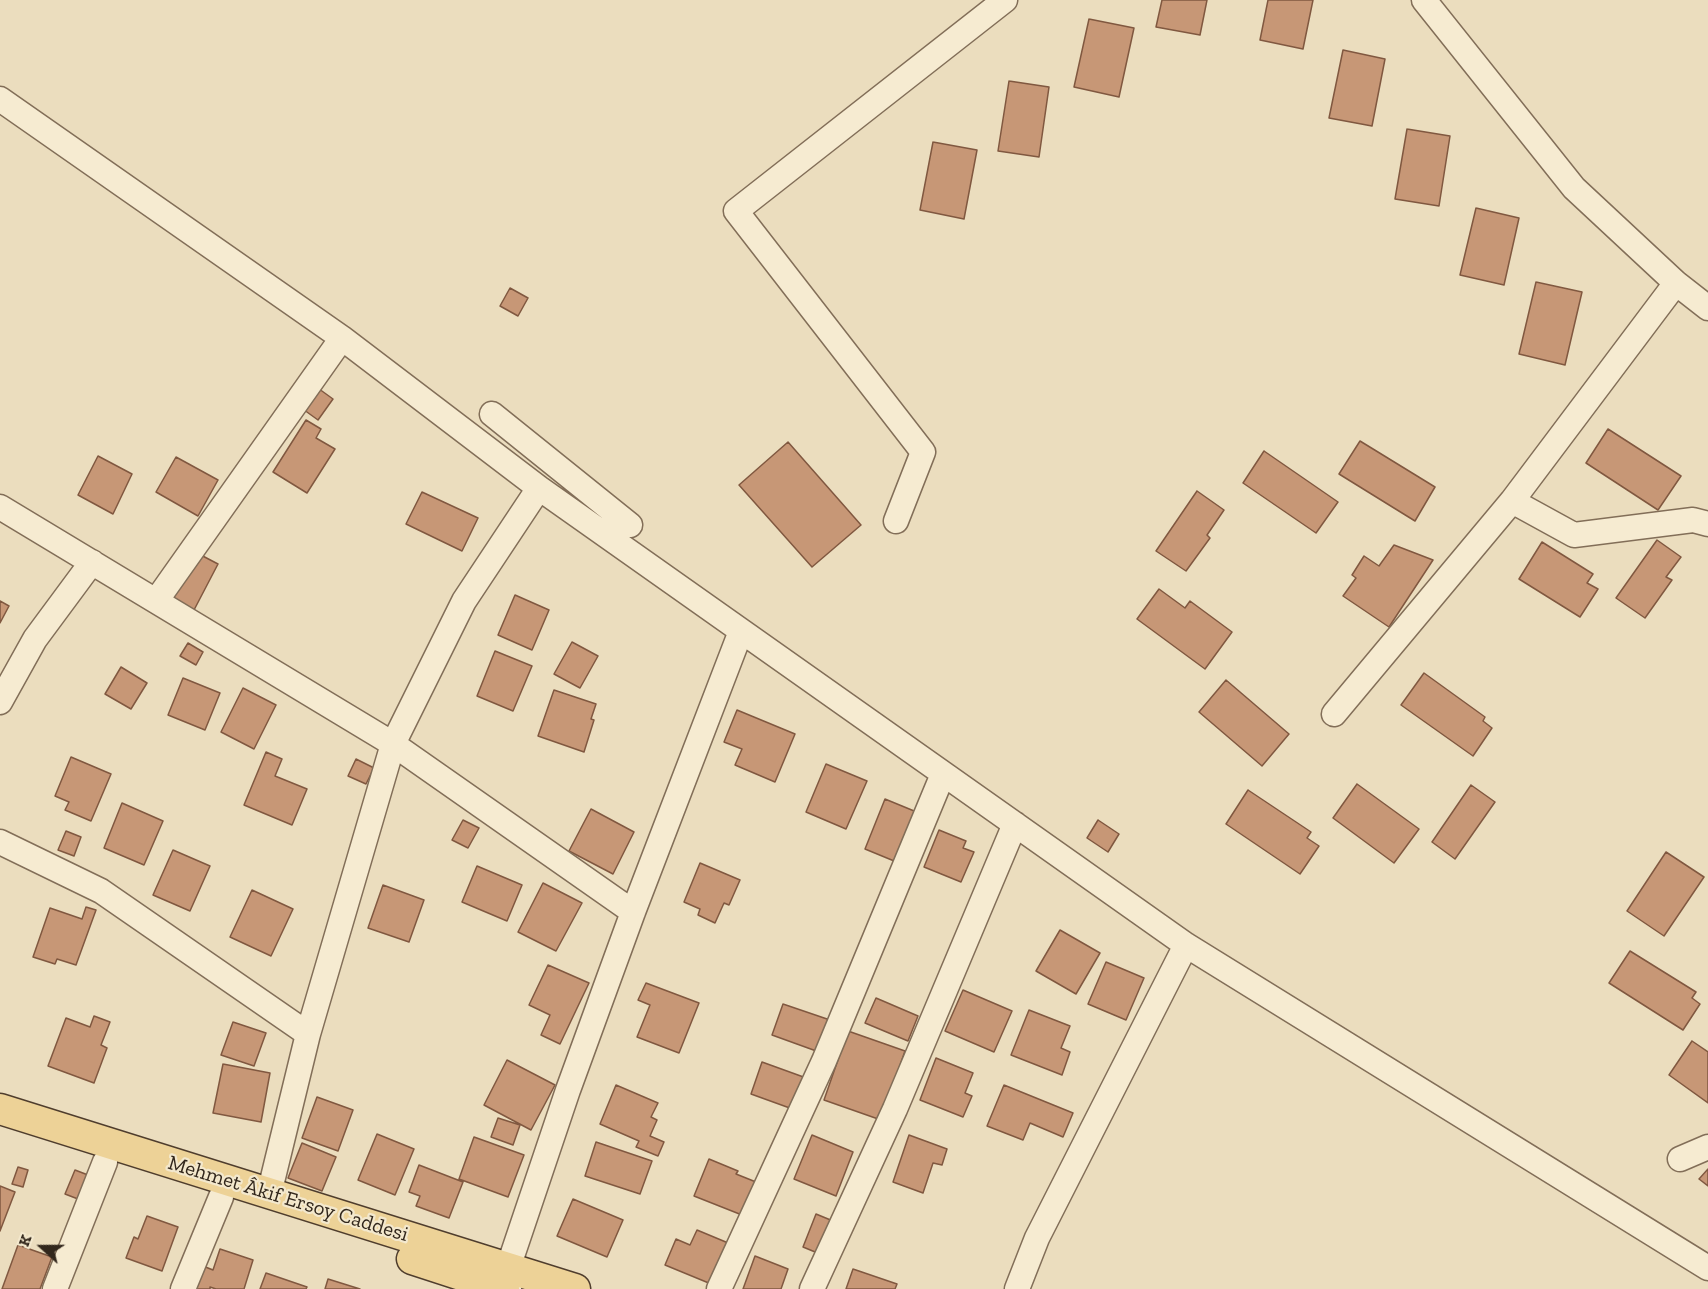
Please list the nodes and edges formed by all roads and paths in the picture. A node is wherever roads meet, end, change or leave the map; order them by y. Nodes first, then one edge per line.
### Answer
1 (1005, 0) edge
2 (1425, 0) edge
3 (0, 99) edge
4 (1676, 283) junction
5 (1708, 308) edge
6 (342, 338) junction
7 (492, 414) dead end
8 (539, 488) junction
9 (1512, 501) junction
10 (0, 507) edge
11 (896, 521) dead end
12 (1708, 524) edge
13 (630, 525) dead end
14 (92, 562) junction
15 (156, 601) junction
16 (741, 631) junction
17 (0, 702) edge
18 (1334, 714) dead end
19 (393, 744) junction
20 (943, 774) junction
21 (1015, 824) junction
22 (0, 842) edge
23 (633, 912) junction
24 (1186, 945) junction
25 (308, 1034) junction
26 (0, 1109) edge
27 (0, 1129) edge
28 (1708, 1147) edge
29 (1680, 1159) dead end
30 (105, 1161) junction
31 (269, 1194) junction
32 (221, 1197) junction
33 (1708, 1268) edge
34 (508, 1282) edge
35 (55, 1289) edge
36 (183, 1289) edge
37 (575, 1289) edge
38 (719, 1289) edge
39 (812, 1289) edge
40 (1017, 1289) edge

1 - 11 street
2 - 4 street
3 - 6 street
4 - 5 street
4 - 9 street
6 - 8 street
6 - 15 street
7 - 13 street
8 - 16 street
8 - 19 street
9 - 12 street
9 - 18 street
10 - 14 street
14 - 15 street
14 - 17 street
15 - 19 street
16 - 20 street
16 - 23 street
19 - 23 street
19 - 25 street
20 - 21 street
20 - 38 street
21 - 24 street
21 - 39 street
22 - 25 street
23 - 34 street
24 - 33 street
24 - 40 street
25 - 31 street
26 - 31 main road, Mehmet Âkif Ersoy Caddesi
27 - 30 main road, Mehmet Âkif Ersoy Caddesi
28 - 29 street
30 - 32 main road, Mehmet Âkif Ersoy Caddesi
30 - 35 street
31 - 34 main road, Mehmet Âkif Ersoy Caddesi
32 - 34 main road, Mehmet Âkif Ersoy Caddesi
32 - 36 street
34 - 37 main road, Mehmet Âkif Ersoy Caddesi

